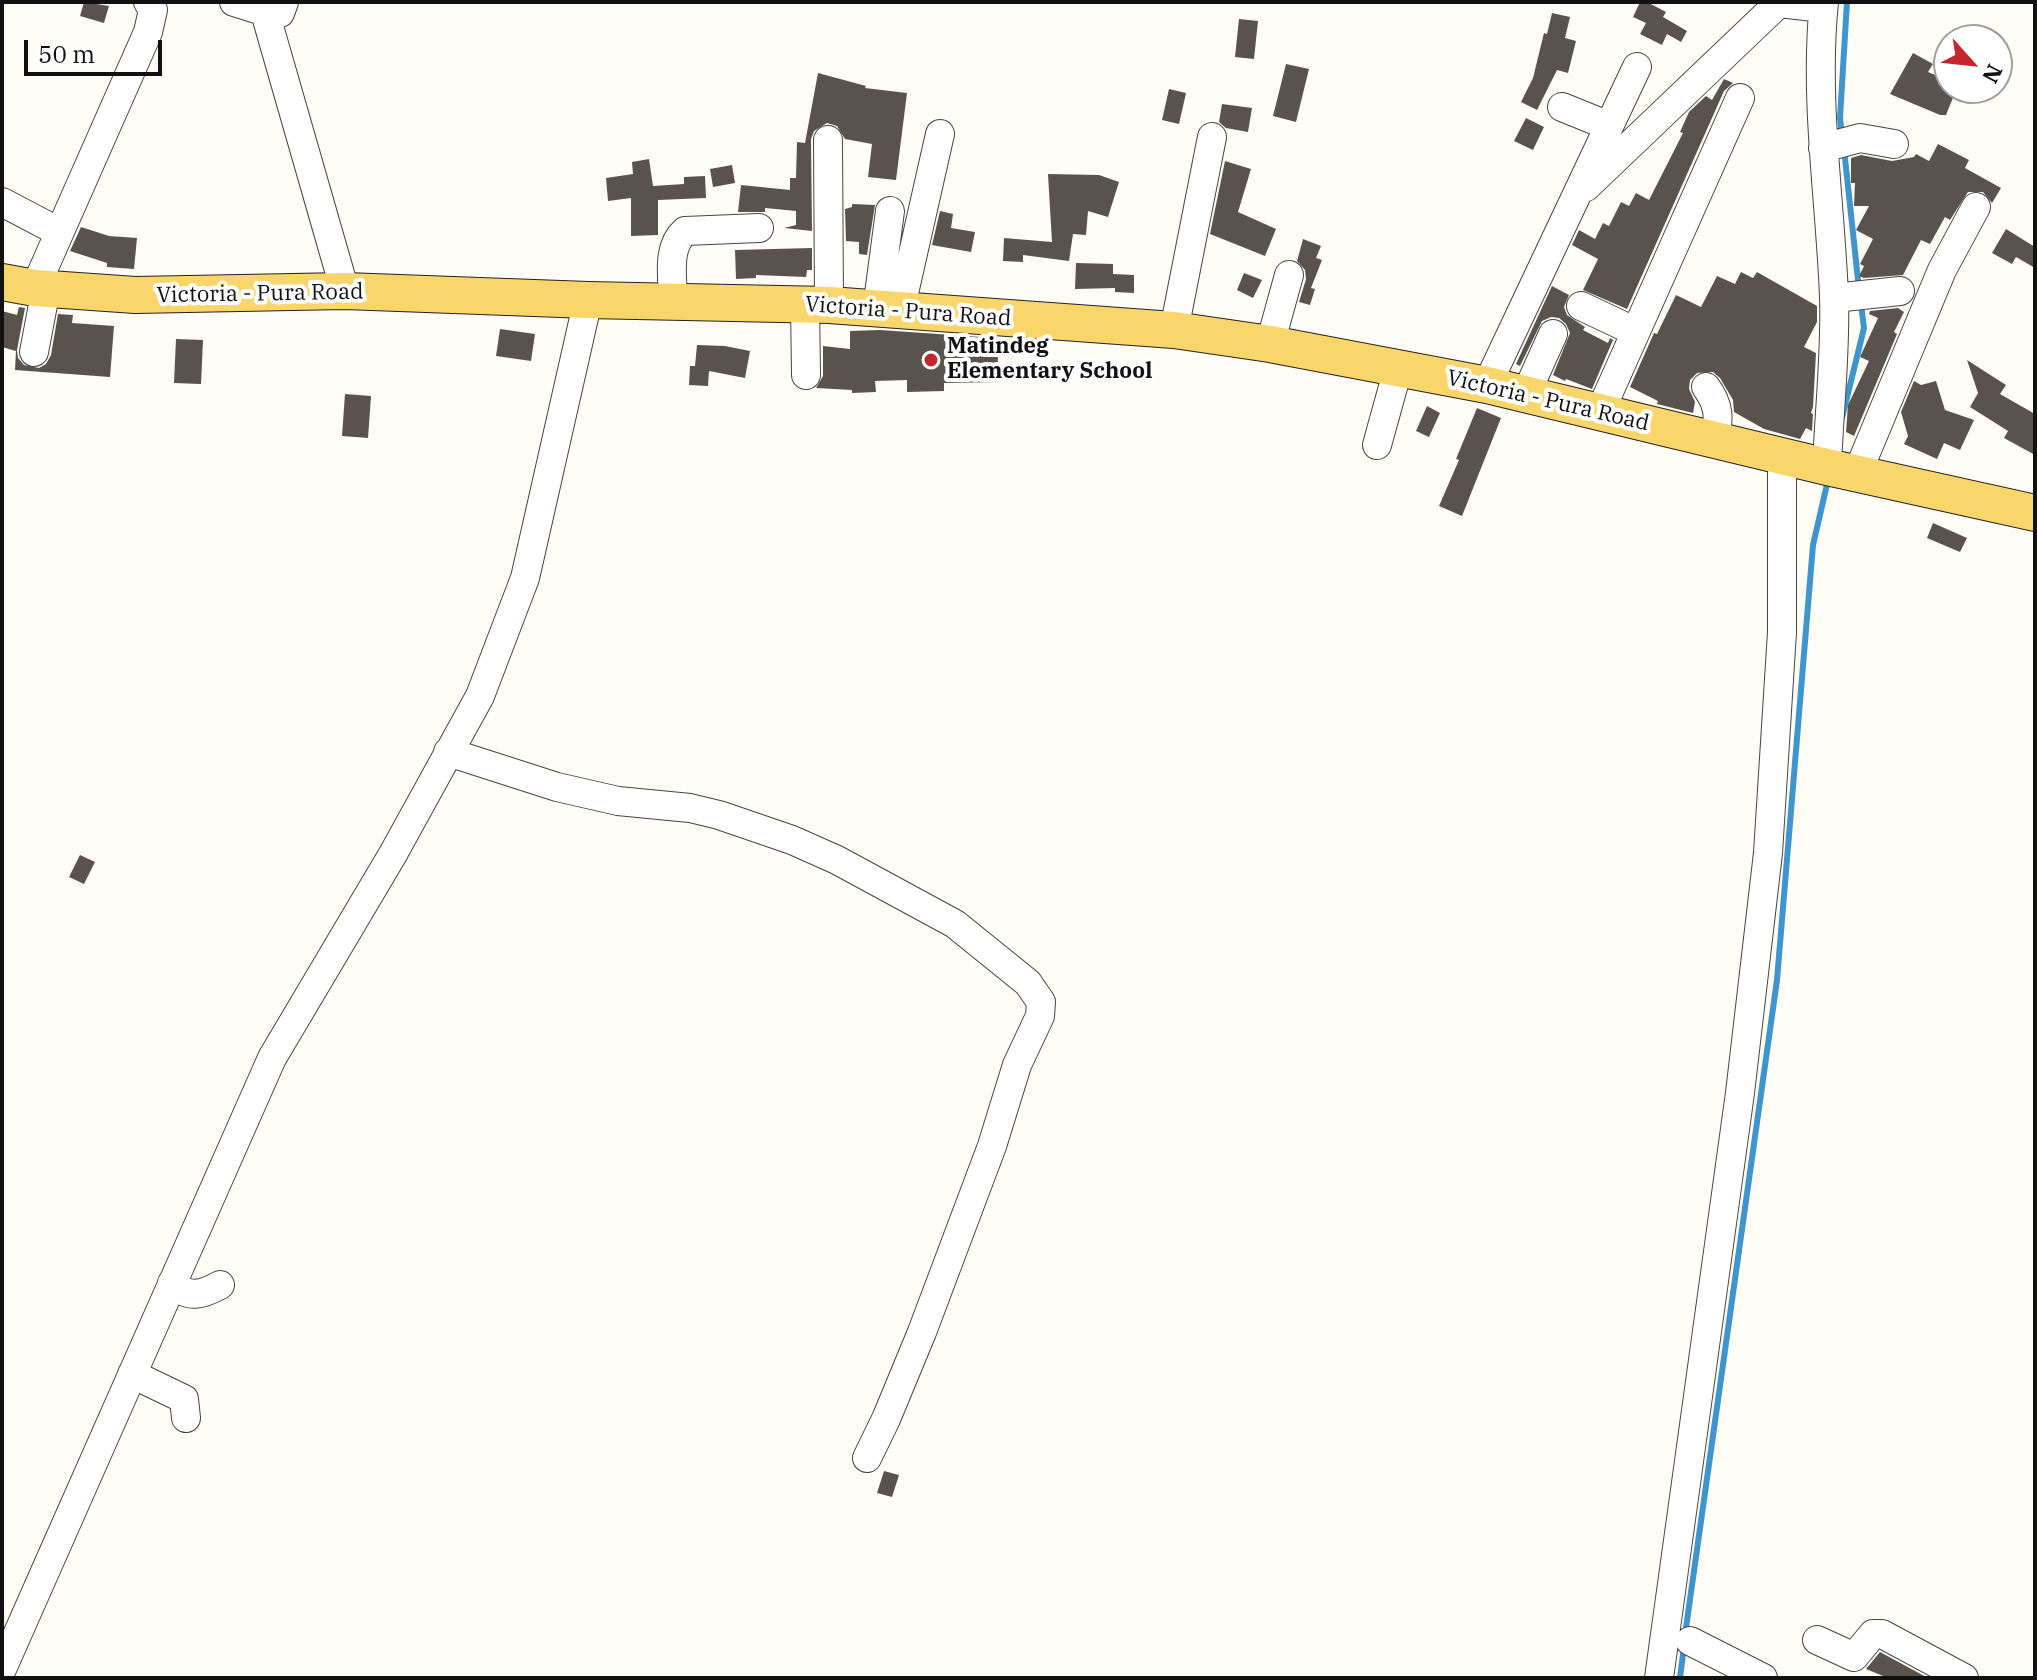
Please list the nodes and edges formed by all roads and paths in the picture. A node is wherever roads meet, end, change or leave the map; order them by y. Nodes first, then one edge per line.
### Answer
1 (234, 2) edge
2 (151, 3) edge
3 (270, 5) edge
4 (1824, 5) edge
5 (1637, 67) dead end
6 (1740, 98) dead end
7 (1562, 107) dead end
8 (1609, 126) junction
9 (940, 134) dead end
10 (1212, 137) dead end
11 (828, 140) dead end
12 (1894, 144) dead end
13 (1823, 148) junction
14 (1575, 197) junction
15 (2, 202) edge
16 (1976, 207) dead end
17 (890, 211) dead end
18 (759, 228) dead end
19 (59, 232) junction
20 (1289, 275) dead end
21 (28, 286) edge
22 (345, 291) junction
23 (1900, 291) dead end
24 (1834, 298) junction
25 (588, 300) junction
26 (673, 301) junction
27 (817, 304) junction
28 (1581, 306) dead end
29 (888, 310) junction
30 (1174, 330) junction
31 (1634, 331) junction
32 (1553, 334) dead end
33 (1270, 344) junction
34 (34, 352) dead end
35 (1398, 369) junction
36 (806, 375) dead end
37 (1487, 385) junction
38 (1706, 387) dead end
39 (1526, 394) junction
40 (1600, 412) junction
41 (1715, 440) junction
42 (1377, 445) dead end
43 (1782, 456) junction
44 (1842, 470) junction
45 (2035, 513) edge
46 (448, 752) junction
47 (172, 1283) junction
48 (220, 1285) dead end
49 (132, 1374) junction
50 (186, 1418) dead end
51 (867, 1458) dead end
52 (1817, 1640) dead end
53 (1690, 1641) dead end
54 (2, 1669) edge
55 (1659, 1678) edge
56 (1763, 1678) edge
57 (1964, 1678) edge

1 - 3 street
2 - 19 street
3 - 22 street
4 - 13 street
4 - 14 street
5 - 8 street
6 - 31 street
7 - 8 street
8 - 14 street
9 - 29 street
10 - 30 street
11 - 27 street
12 - 13 street
13 - 24 street
14 - 37 street
15 - 19 street
16 - 44 street
17 - 29 street
18 - 26 street
19 - 21 street
20 - 33 street
21 - 22 main road, Victoria - Pura Road
21 - 34 street
22 - 25 main road, Victoria - Pura Road
23 - 24 street
24 - 44 street
25 - 26 main road, Victoria - Pura Road
25 - 46 street
26 - 27 main road, Victoria - Pura Road
27 - 29 main road, Victoria - Pura Road
27 - 36 street
28 - 31 street
29 - 30 main road, Victoria - Pura Road
30 - 33 main road, Victoria - Pura Road
31 - 40 street
32 - 39 street
33 - 35 main road, Victoria - Pura Road
35 - 37 main road, Victoria - Pura Road
35 - 42 street
37 - 39 main road, Victoria - Pura Road
38 - 41 street
39 - 40 main road, Victoria - Pura Road
40 - 41 main road, Victoria - Pura Road
41 - 43 main road, Victoria - Pura Road
43 - 44 main road, Victoria - Pura Road
43 - 55 street
44 - 45 main road, Victoria - Pura Road
46 - 47 street
46 - 51 street
47 - 48 street
47 - 49 street
49 - 50 street
49 - 54 street
52 - 57 street
53 - 56 street

